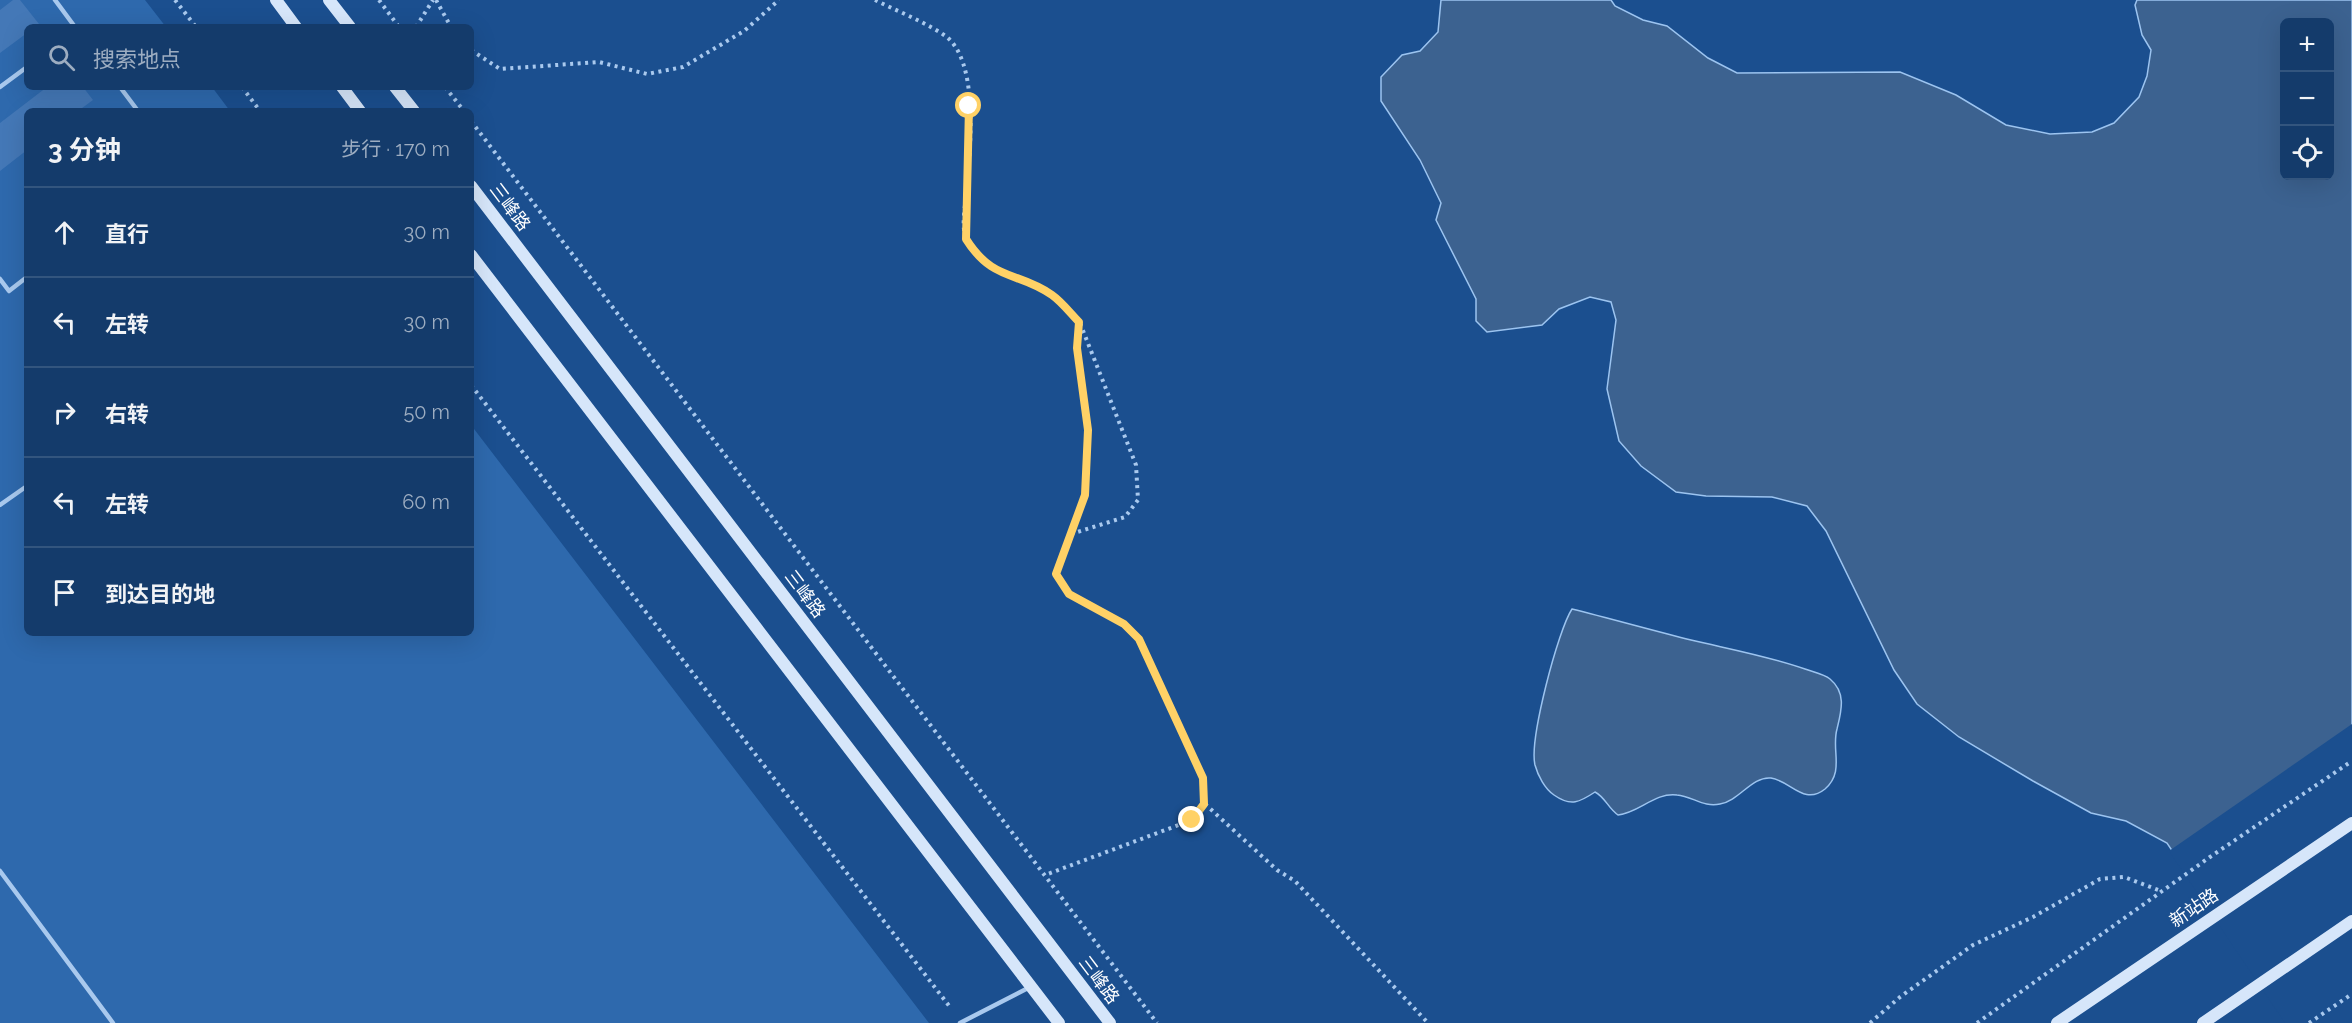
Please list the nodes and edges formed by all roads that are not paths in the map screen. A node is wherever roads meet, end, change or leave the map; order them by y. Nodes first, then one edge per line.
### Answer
1 (55, 0) edge
2 (276, 0) edge
3 (329, 0) edge
4 (73, 24) edge
5 (294, 24) edge
6 (348, 24) edge
7 (24, 69) edge
8 (0, 87) edge
9 (122, 90) edge
10 (344, 90) edge
11 (397, 90) edge
12 (136, 108) edge
13 (358, 108) edge
14 (412, 108) edge
15 (474, 190) edge
16 (474, 259) edge
17 (0, 279) edge
18 (24, 279) edge
19 (24, 488) edge
20 (0, 505) edge
21 (2352, 823) edge
22 (0, 871) edge
23 (2352, 921) edge
24 (1031, 987) junction
25 (113, 1023) edge
26 (961, 1023) edge
27 (1059, 1023) edge
28 (1110, 1023) edge
29 (2057, 1023) edge
30 (2203, 1023) edge

1 - 4 lane
2 - 5 main road
3 - 6 main road
7 - 8 lane
9 - 12 lane
10 - 13 main road
11 - 14 main road
15 - 28 main road, 三峰路
16 - 24 main road
17 - 18 lane
19 - 20 lane
21 - 29 main road, 新站路
22 - 25 lane
23 - 30 main road
24 - 26 lane
24 - 27 main road

